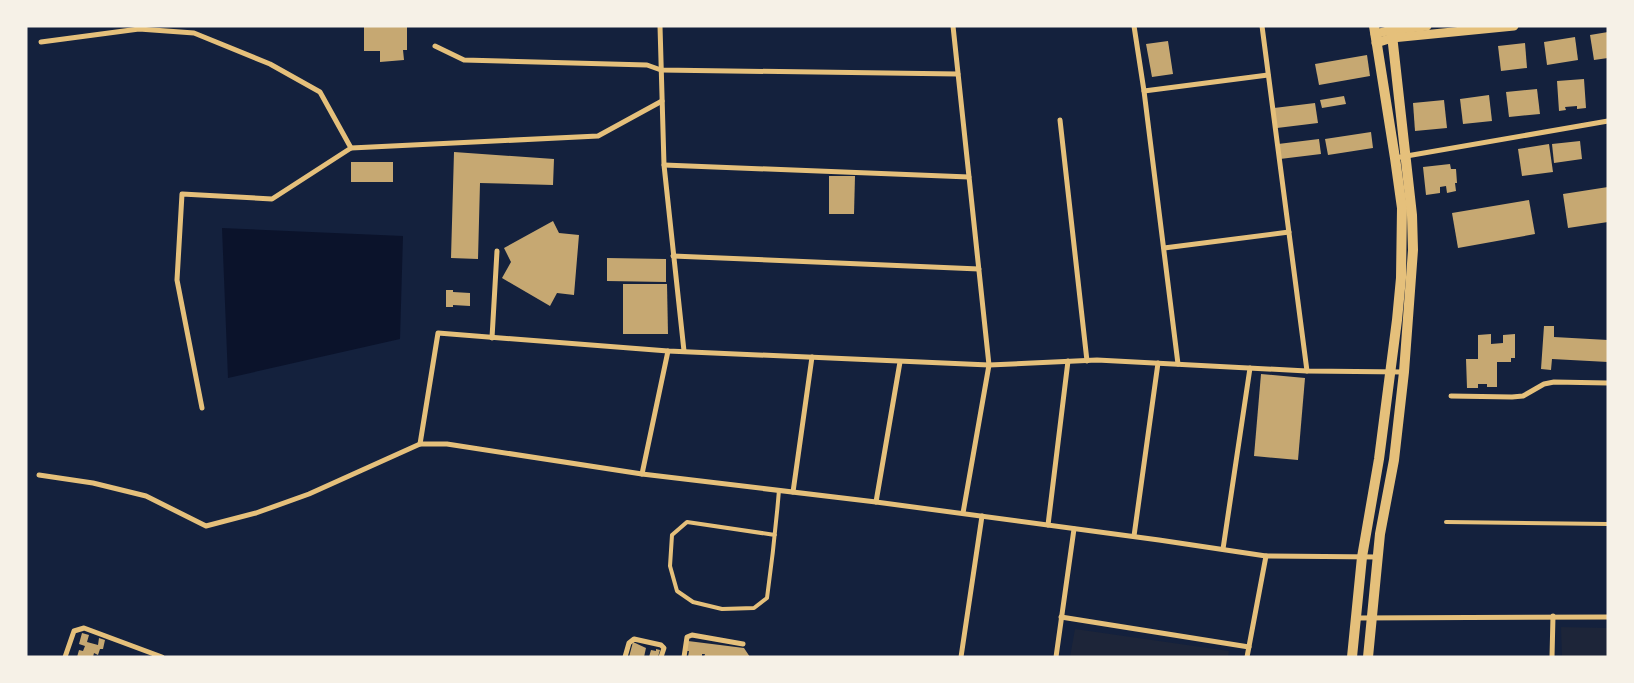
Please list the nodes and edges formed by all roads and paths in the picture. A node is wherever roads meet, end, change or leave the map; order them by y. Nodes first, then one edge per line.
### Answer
1 (660, 26) edge
2 (953, 26) edge
3 (1134, 26) edge
4 (1262, 26) edge
5 (1427, 26) edge
6 (1514, 26) edge
7 (138, 28) edge
8 (1391, 31) edge
9 (1375, 35) edge
10 (41, 42) dead end
11 (435, 46) dead end
12 (661, 70) junction
13 (958, 74) junction
14 (1268, 75) junction
15 (1144, 90) junction
16 (662, 101) junction
17 (1060, 120) dead end
18 (1608, 121) edge
19 (351, 148) junction
20 (1400, 157) junction
21 (664, 165) junction
22 (969, 177) junction
23 (1289, 232) junction
24 (1164, 248) junction
25 (497, 251) dead end
26 (673, 256) junction
27 (979, 269) junction
28 (492, 338) junction
29 (668, 351) junction
30 (684, 351) junction
31 (812, 357) junction
32 (1087, 360) junction
33 (1068, 361) junction
34 (900, 362) junction
35 (1158, 363) junction
36 (1178, 364) junction
37 (989, 365) junction
38 (1250, 368) junction
39 (1307, 371) junction
40 (1404, 372) junction
41 (1390, 373) junction
42 (1608, 383) edge
43 (1451, 396) dead end
44 (202, 408) dead end
45 (420, 444) junction
46 (642, 474) junction
47 (39, 475) dead end
48 (779, 490) junction
49 (793, 492) junction
50 (876, 502) junction
51 (963, 513) junction
52 (982, 516) junction
53 (1446, 522) dead end
54 (1608, 524) edge
55 (1048, 525) junction
56 (1074, 529) junction
57 (775, 535) junction
58 (1134, 536) junction
59 (1223, 549) junction
60 (1266, 556) junction
61 (1362, 556) junction
62 (1378, 557) junction
63 (1553, 616) junction
64 (1061, 617) junction
65 (1608, 617) edge
66 (1356, 618) junction
67 (1372, 618) junction
68 (743, 644) dead end
69 (1249, 647) junction
70 (66, 657) edge
71 (162, 657) edge
72 (625, 657) edge
73 (662, 657) edge
74 (684, 657) edge
75 (961, 657) edge
76 (1056, 657) edge
77 (1247, 657) edge
78 (1352, 657) edge
79 (1368, 657) edge
80 (1552, 657) edge

1 - 12 street
2 - 13 street
3 - 15 street
4 - 14 street
5 - 8 street
6 - 8 street
7 - 10 street
7 - 19 street
8 - 9 street
8 - 20 main road
9 - 20 main road
11 - 12 street
12 - 13 street
12 - 16 street
13 - 22 street
14 - 15 street
14 - 23 street
15 - 24 street
16 - 19 street
16 - 21 street
17 - 32 street
18 - 20 street
19 - 44 street
20 - 40 main road
20 - 41 main road
21 - 22 street
21 - 26 street
22 - 27 street
23 - 24 street
23 - 39 street
24 - 36 street
25 - 28 street
26 - 27 street
26 - 30 street
27 - 37 street
28 - 29 street
28 - 45 street
29 - 30 street
29 - 46 street
30 - 31 street
31 - 34 street
31 - 49 street
32 - 33 street
32 - 35 street
33 - 37 street
33 - 55 street
34 - 37 street
34 - 50 street
35 - 36 street
35 - 58 street
36 - 38 street
37 - 51 street
38 - 39 street
38 - 59 street
39 - 41 street
40 - 41 street
40 - 62 main road
41 - 61 main road
42 - 43 street
45 - 46 street
45 - 47 street
46 - 48 street
48 - 49 street
48 - 57 lane
49 - 50 street
50 - 51 street
51 - 52 street
52 - 55 street
52 - 75 street
53 - 54 lane
55 - 56 street
56 - 58 street
56 - 64 street
57 - 57 lane
58 - 59 street
59 - 60 street
60 - 61 street
60 - 69 street
61 - 62 street
61 - 66 main road
62 - 67 main road
63 - 65 street
63 - 67 street
63 - 80 street
64 - 69 street
64 - 76 street
66 - 67 street
66 - 78 main road
67 - 79 main road
68 - 74 street
69 - 77 street
70 - 71 street
72 - 73 street

